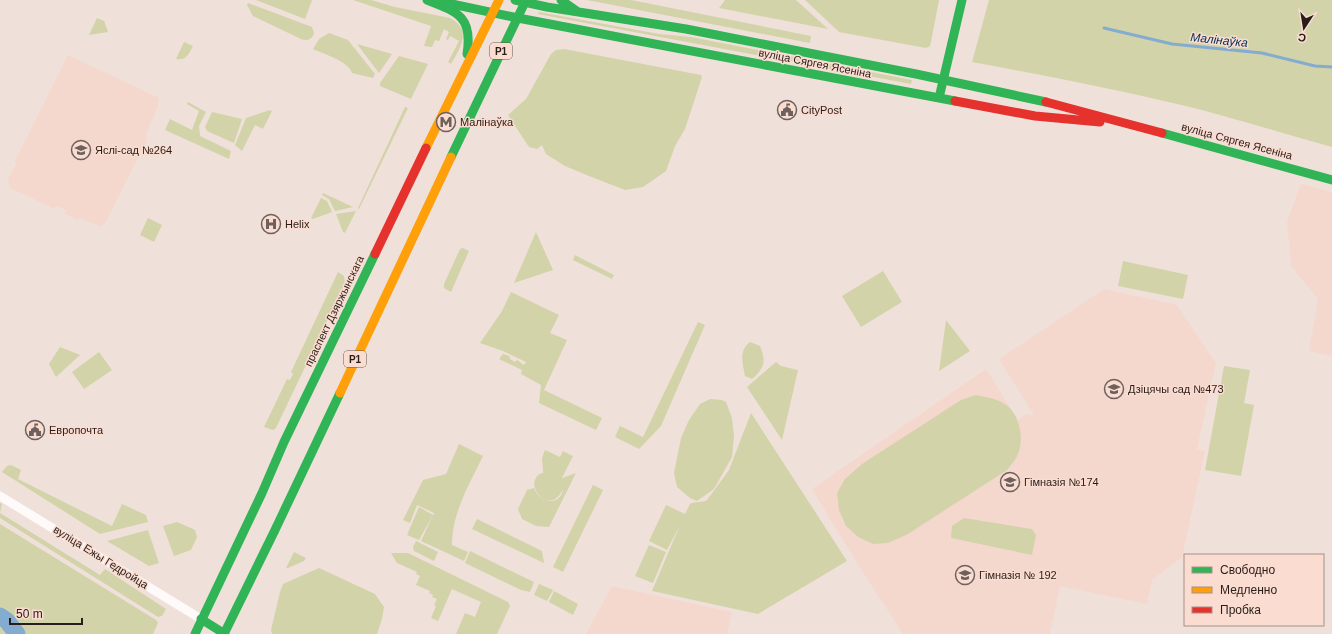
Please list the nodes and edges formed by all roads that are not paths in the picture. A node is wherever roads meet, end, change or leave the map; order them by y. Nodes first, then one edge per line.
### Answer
1 (427, 0) edge
2 (435, 0) edge
3 (499, 0) edge
4 (515, 0) edge
5 (561, 0) edge
6 (962, 0) edge
7 (526, 1) edge
8 (492, 12) junction
9 (578, 12) junction
10 (518, 18) junction
11 (463, 70) junction
12 (944, 80) junction
13 (939, 98) junction
14 (1136, 126) junction
15 (1332, 180) edge
16 (0, 496) edge
17 (201, 619) junction
18 (195, 634) edge
19 (224, 634) edge

1 - 11 main road
2 - 8 main road, вуліца Сяргея Ясеніна
3 - 8 main road, праспект Дзяржынскага / Р1
4 - 7 main road, вуліца Сяргея Ясеніна
5 - 9 main road
6 - 12 main road
7 - 9 main road, вуліца Сяргея Ясеніна
7 - 10 main road, Р1
8 - 10 main road, вуліца Сяргея Ясеніна
8 - 11 main road, праспект Дзяржынскага / Р1
9 - 12 main road, вуліца Сяргея Ясеніна
10 - 13 main road, вуліца Сяргея Ясеніна
10 - 19 main road, Р1
11 - 17 main road, праспект Дзяржынскага / Р1
12 - 13 main road
12 - 14 main road, вуліца Сяргея Ясеніна
13 - 14 main road, вуліца Сяргея Ясеніна
14 - 15 main road, вуліца Сяргея Ясеніна
16 - 17 street, вуліца Ежы Гедройца
17 - 18 main road, праспект Дзяржынскага / Р1
17 - 19 main road

